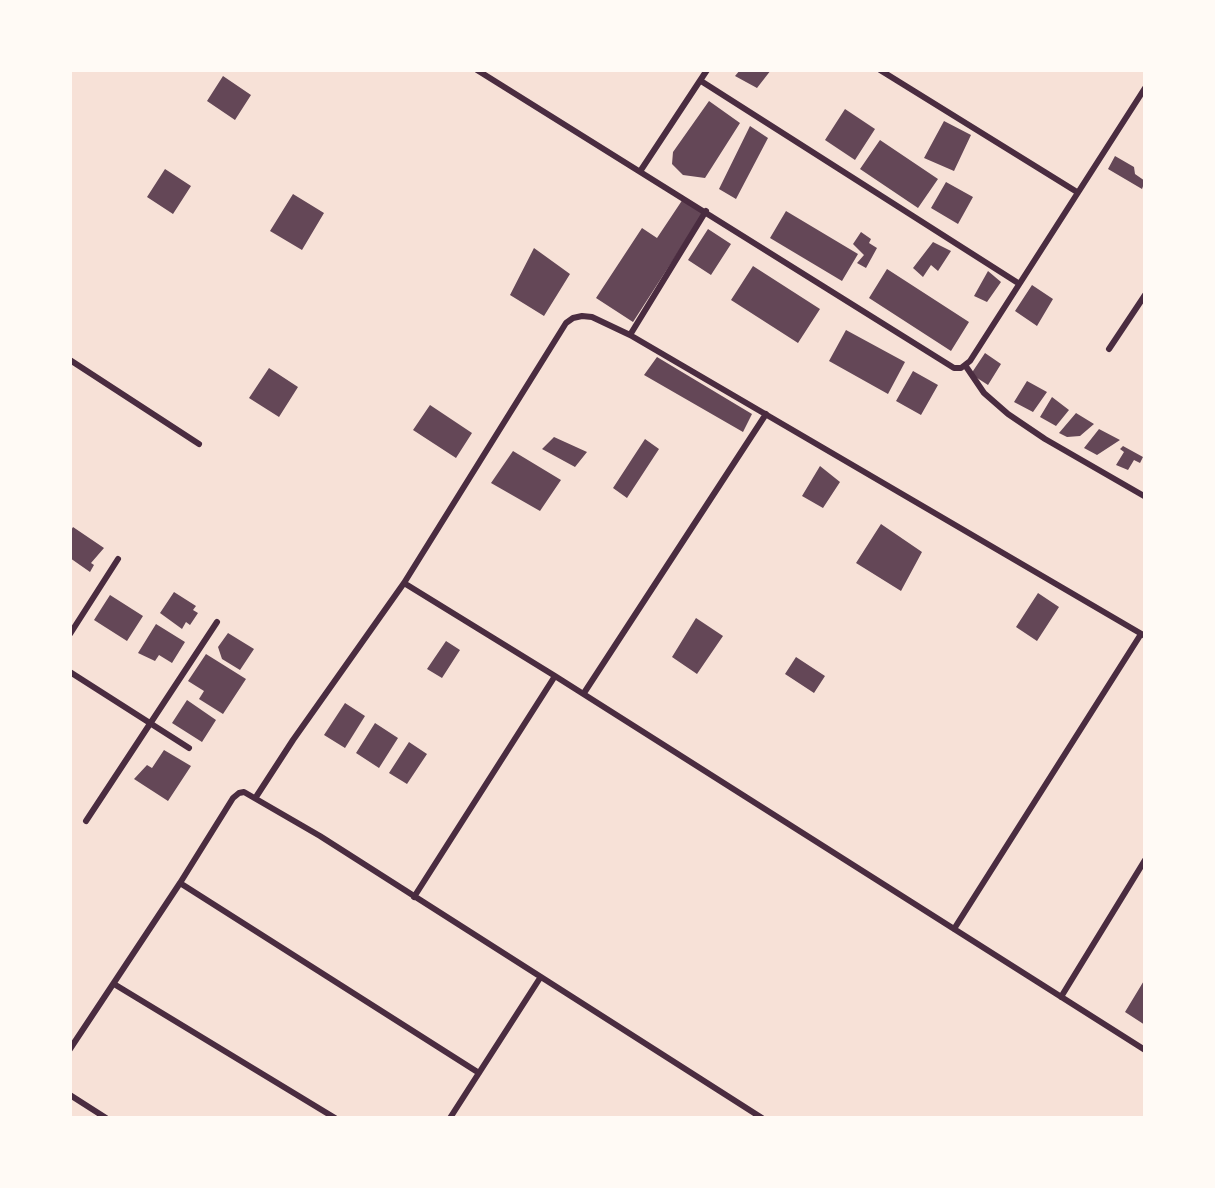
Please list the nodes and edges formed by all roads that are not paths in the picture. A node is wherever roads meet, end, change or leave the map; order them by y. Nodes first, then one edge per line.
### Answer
1 (477, 70) edge
2 (708, 70) edge
3 (880, 70) edge
4 (700, 81) junction
5 (1145, 88) edge
6 (640, 170) junction
7 (1077, 192) junction
8 (706, 211) junction
9 (1018, 283) junction
10 (1145, 295) edge
11 (630, 334) junction
12 (1110, 348) dead end
13 (70, 360) edge
14 (965, 365) junction
15 (766, 414) junction
16 (199, 444) dead end
17 (1144, 496) edge
18 (118, 559) dead end
19 (404, 584) junction
20 (216, 622) dead end
21 (70, 634) edge
22 (1143, 635) edge
23 (70, 672) edge
24 (556, 676) junction
25 (584, 694) junction
26 (150, 723) junction
27 (189, 748) dead end
28 (256, 798) junction
29 (86, 821) dead end
30 (1145, 860) edge
31 (180, 884) junction
32 (414, 897) junction
33 (954, 929) junction
34 (540, 978) junction
35 (114, 984) junction
36 (1061, 997) junction
37 (70, 1049) edge
38 (1145, 1050) edge
39 (479, 1073) junction
40 (70, 1094) edge
41 (106, 1118) edge
42 (336, 1118) edge
43 (450, 1118) edge
44 (762, 1118) edge

1 - 6 street
2 - 4 street
3 - 7 street
4 - 6 street
4 - 9 street
5 - 7 street
6 - 8 street
7 - 9 street
8 - 11 street
8 - 14 street
9 - 14 street
10 - 12 street
11 - 15 street
11 - 19 street
13 - 16 street
14 - 17 street
15 - 22 street
15 - 25 street
18 - 21 street
19 - 24 street
19 - 28 street
20 - 26 street
22 - 33 street
23 - 26 street
24 - 25 street
24 - 32 street
25 - 33 street
26 - 27 street
26 - 29 street
28 - 31 street
28 - 32 street
30 - 36 street
31 - 35 street
31 - 39 street
32 - 34 street
33 - 36 street
34 - 39 street
34 - 44 street
35 - 37 street
35 - 42 street
36 - 38 street
39 - 43 street
40 - 41 street

